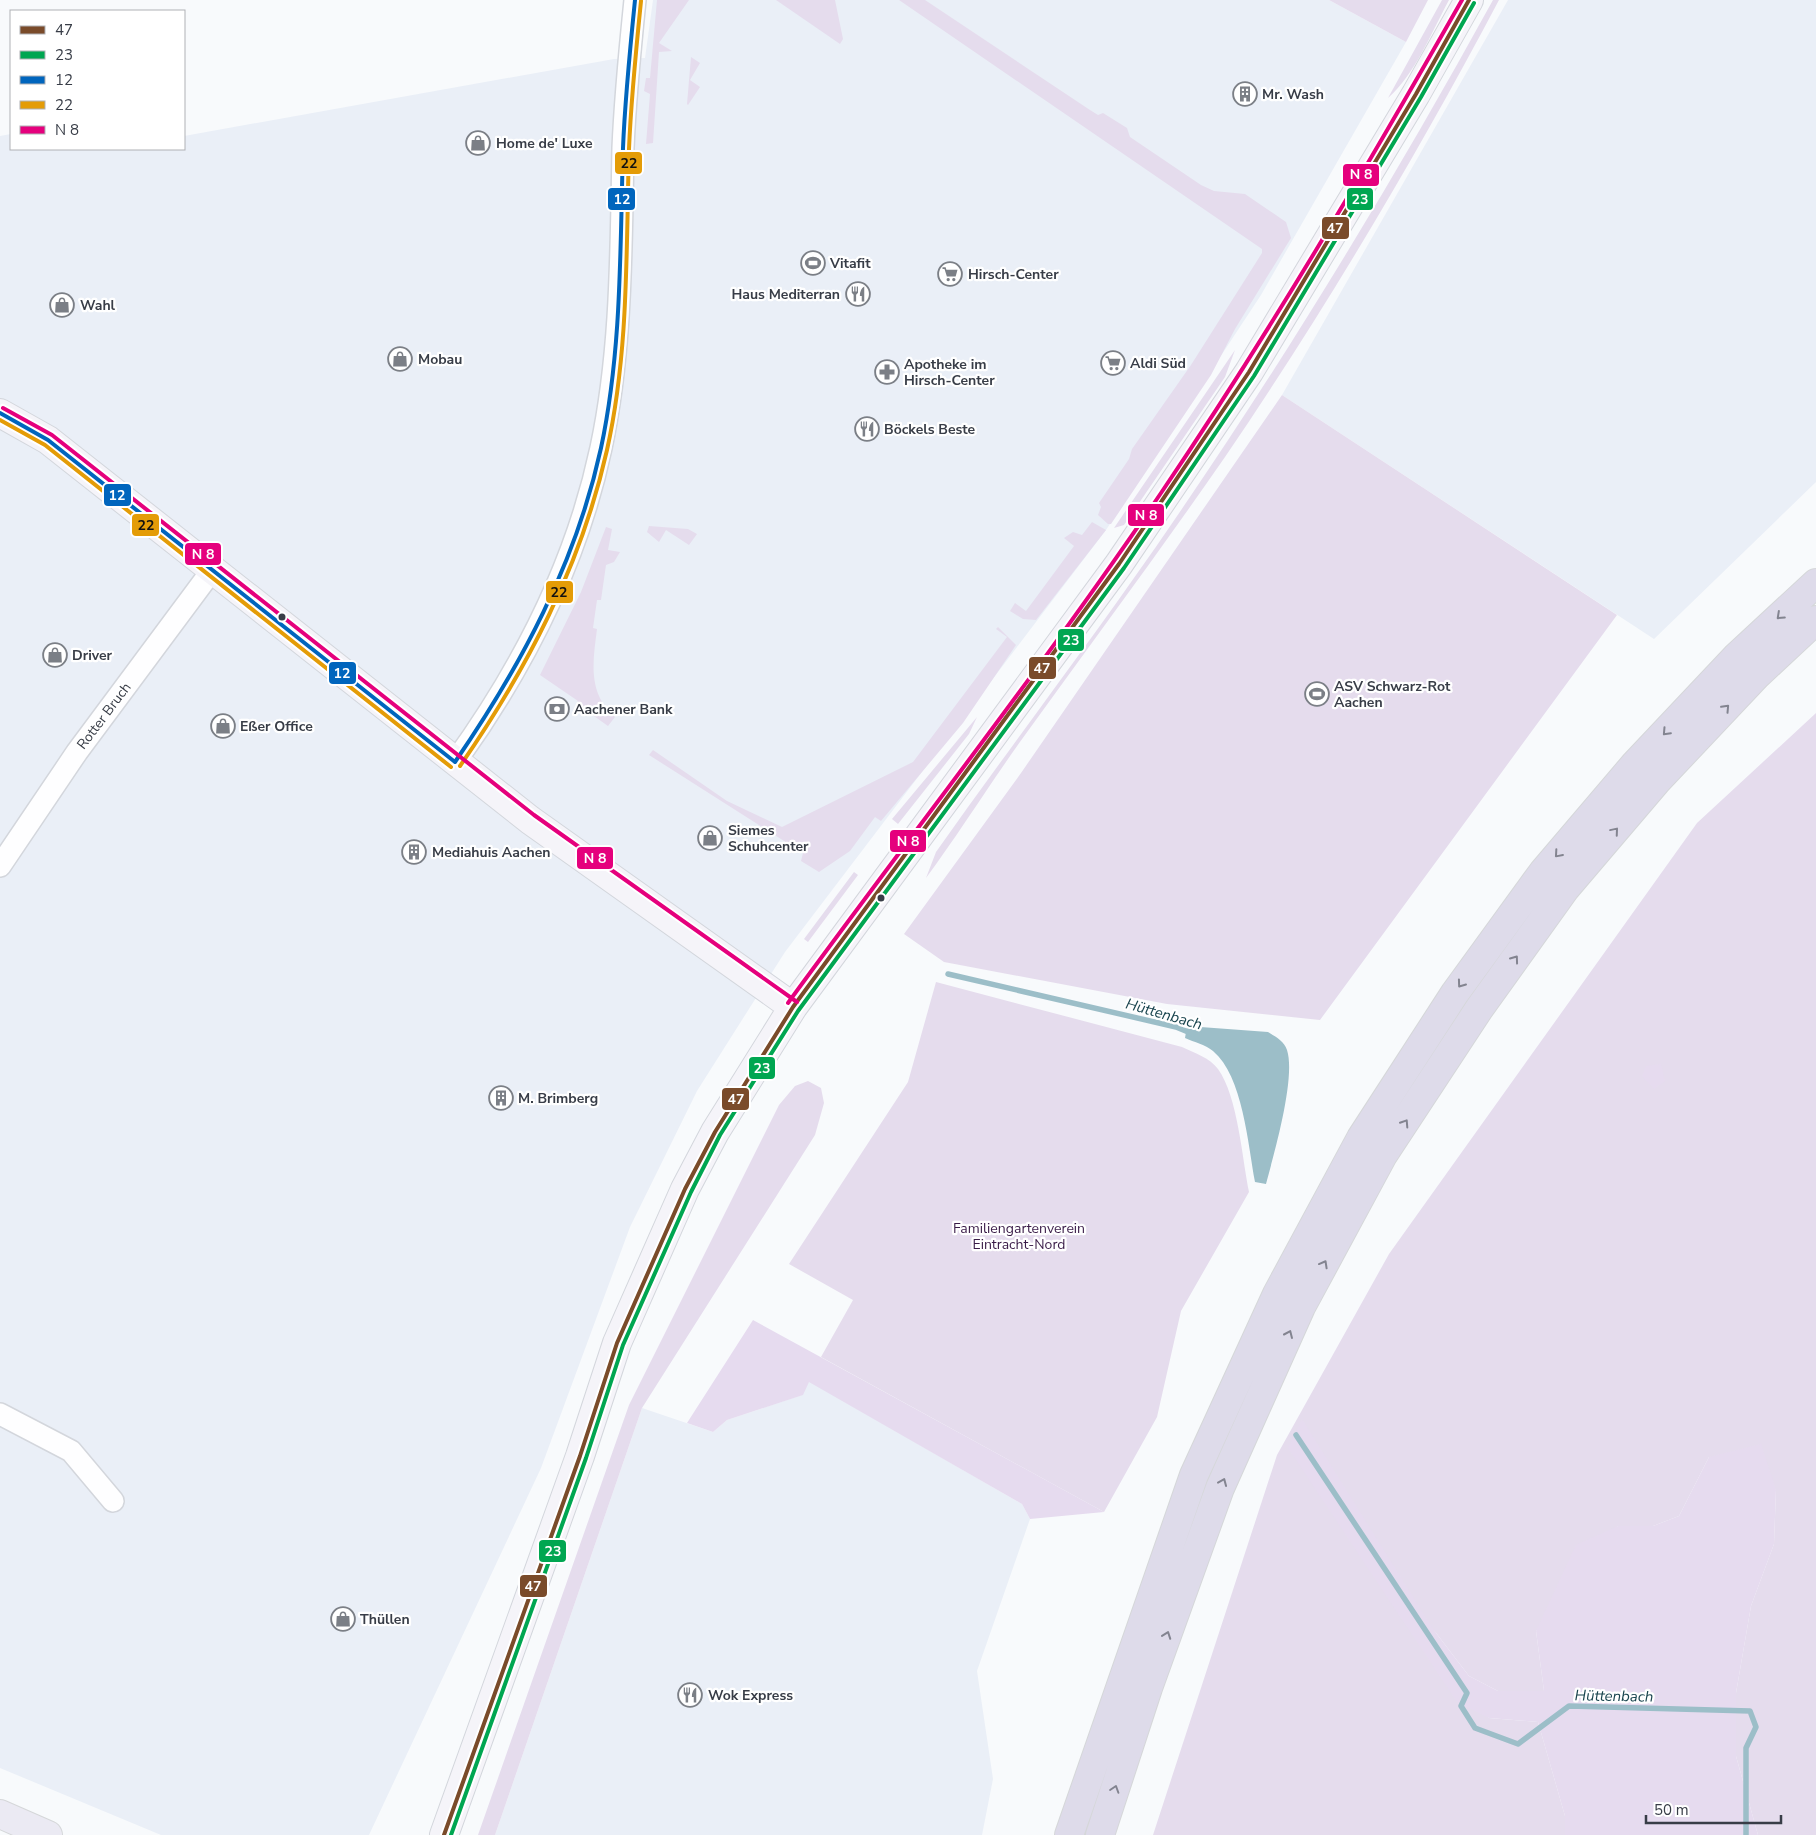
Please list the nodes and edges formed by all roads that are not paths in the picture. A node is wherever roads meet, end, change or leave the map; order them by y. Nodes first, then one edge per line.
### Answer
1 (635, 0) edge
2 (1470, 0) edge
3 (0, 413) edge
4 (213, 569) junction
5 (1816, 583) edge
6 (1816, 620) edge
7 (456, 762) junction
8 (0, 866) edge
9 (794, 1007) junction
10 (0, 1414) edge
11 (112, 1501) dead end
12 (0, 1814) edge
13 (48, 1835) edge
14 (444, 1835) edge
15 (1069, 1835) edge
16 (1100, 1835) edge

1 - 7 street
2 - 9 main road
3 - 4 main road
4 - 7 main road
4 - 8 street, Rotter Bruch
5 -> 15 highway
16 -> 6 highway
7 - 9 main road
9 - 14 main road
10 - 11 street
12 - 13 main road

